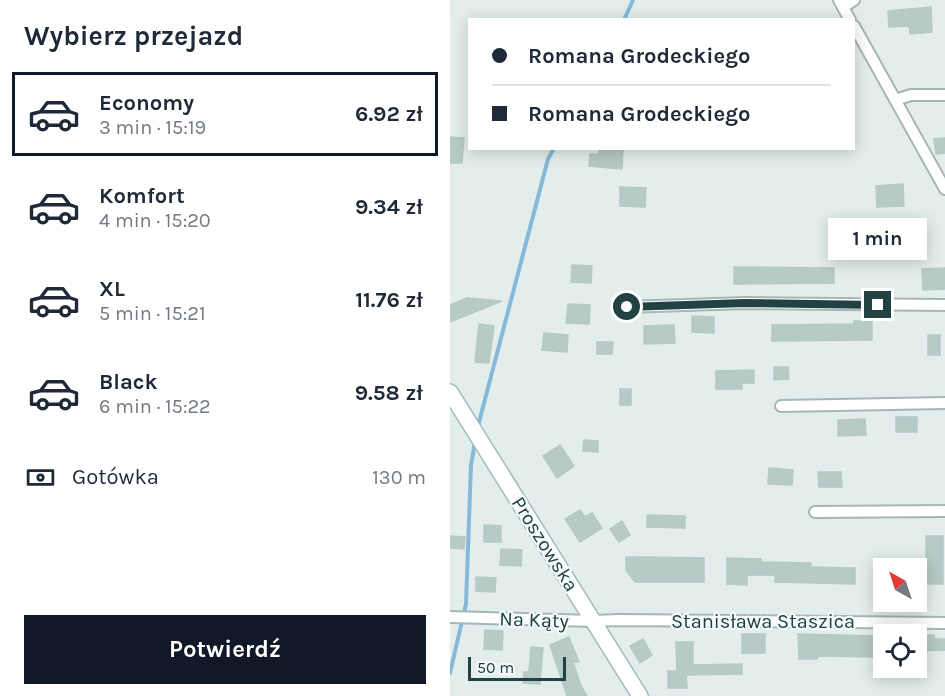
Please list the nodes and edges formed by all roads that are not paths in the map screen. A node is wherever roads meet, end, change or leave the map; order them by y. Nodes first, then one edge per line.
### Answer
1 (854, 0) edge
2 (841, 3) edge
3 (849, 18) edge
4 (855, 28) edge
5 (945, 95) edge
6 (895, 100) junction
7 (945, 189) edge
8 (945, 305) edge
9 (627, 307) dead end
10 (450, 392) edge
11 (945, 404) edge
12 (781, 406) dead end
13 (945, 511) edge
14 (815, 512) dead end
15 (452, 617) edge
16 (618, 620) joint
17 (593, 621) junction
18 (945, 623) edge
19 (640, 696) edge

1 - 2 street
2 - 3 street
4 - 6 street
5 - 6 street
6 - 7 street
8 - 9 street
10 - 17 main road, Proszowska
11 - 12 street
13 - 14 street
15 - 17 street, Na Kąty
16 - 17 street, Na Kąty
16 - 18 street, Stanisława Staszica
17 - 19 main road, Proszowska

